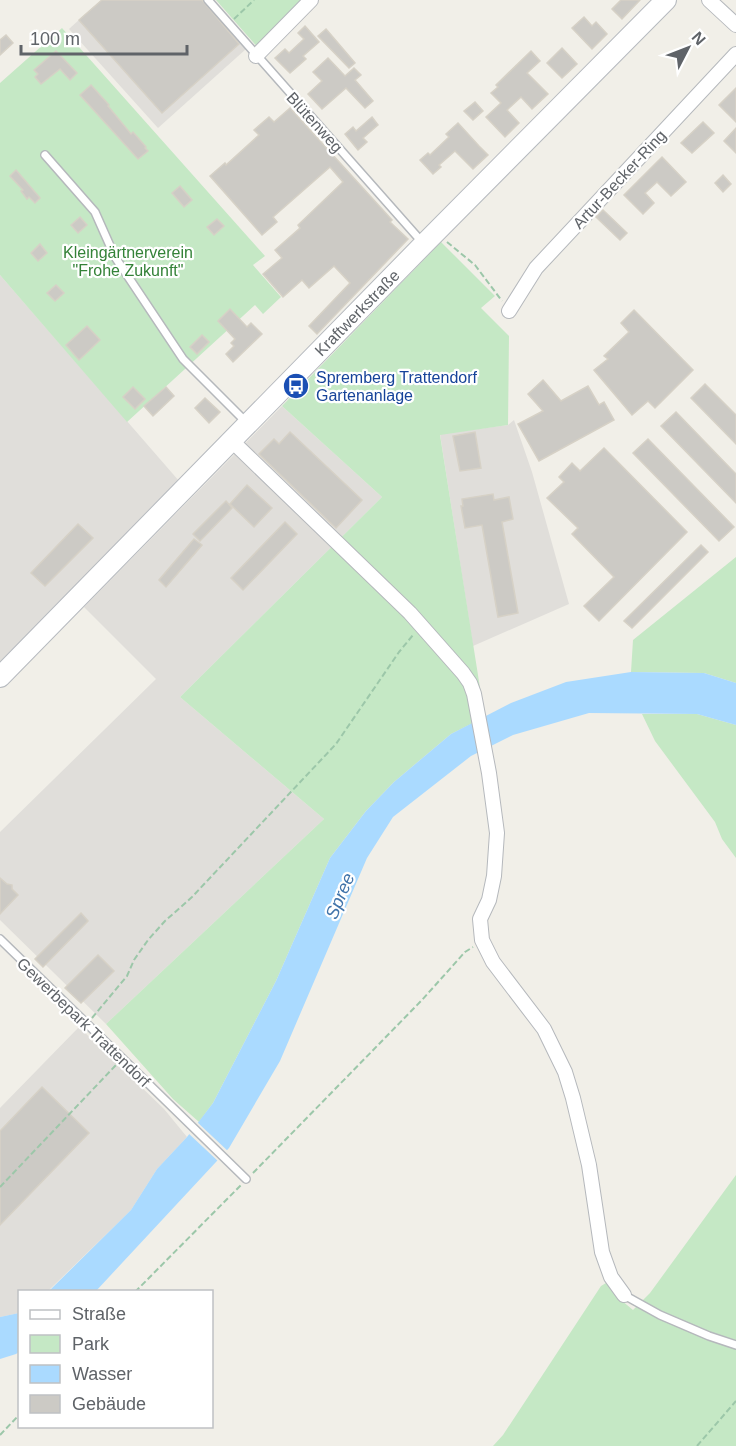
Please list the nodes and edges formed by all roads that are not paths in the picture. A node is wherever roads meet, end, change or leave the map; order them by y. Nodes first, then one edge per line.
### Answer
1 (207, 0) edge
2 (311, 0) edge
3 (666, 0) edge
4 (709, 0) edge
5 (736, 25) edge
6 (736, 54) edge
7 (256, 56) junction
8 (45, 155) dead end
9 (430, 239) junction
10 (509, 311) road end
11 (248, 424) junction
12 (232, 441) junction
13 (0, 677) edge
14 (0, 939) edge
15 (244, 1177) road end
16 (624, 1295) joint
17 (736, 1345) edge

1 - 7 lane, Blütenweg
2 - 7 street
3 - 9 main road, Kraftwerkstraße
4 - 5 street
6 - 10 street, Artur-Becker-Ring
7 - 9 lane, Blütenweg
8 - 11 lane
9 - 11 main road, Kraftwerkstraße
11 - 12 main road, Kraftwerkstraße
12 - 13 main road, Kraftwerkstraße
12 - 16 street
14 - 15 lane, Gewerbepark Trattendorf
16 - 17 lane

